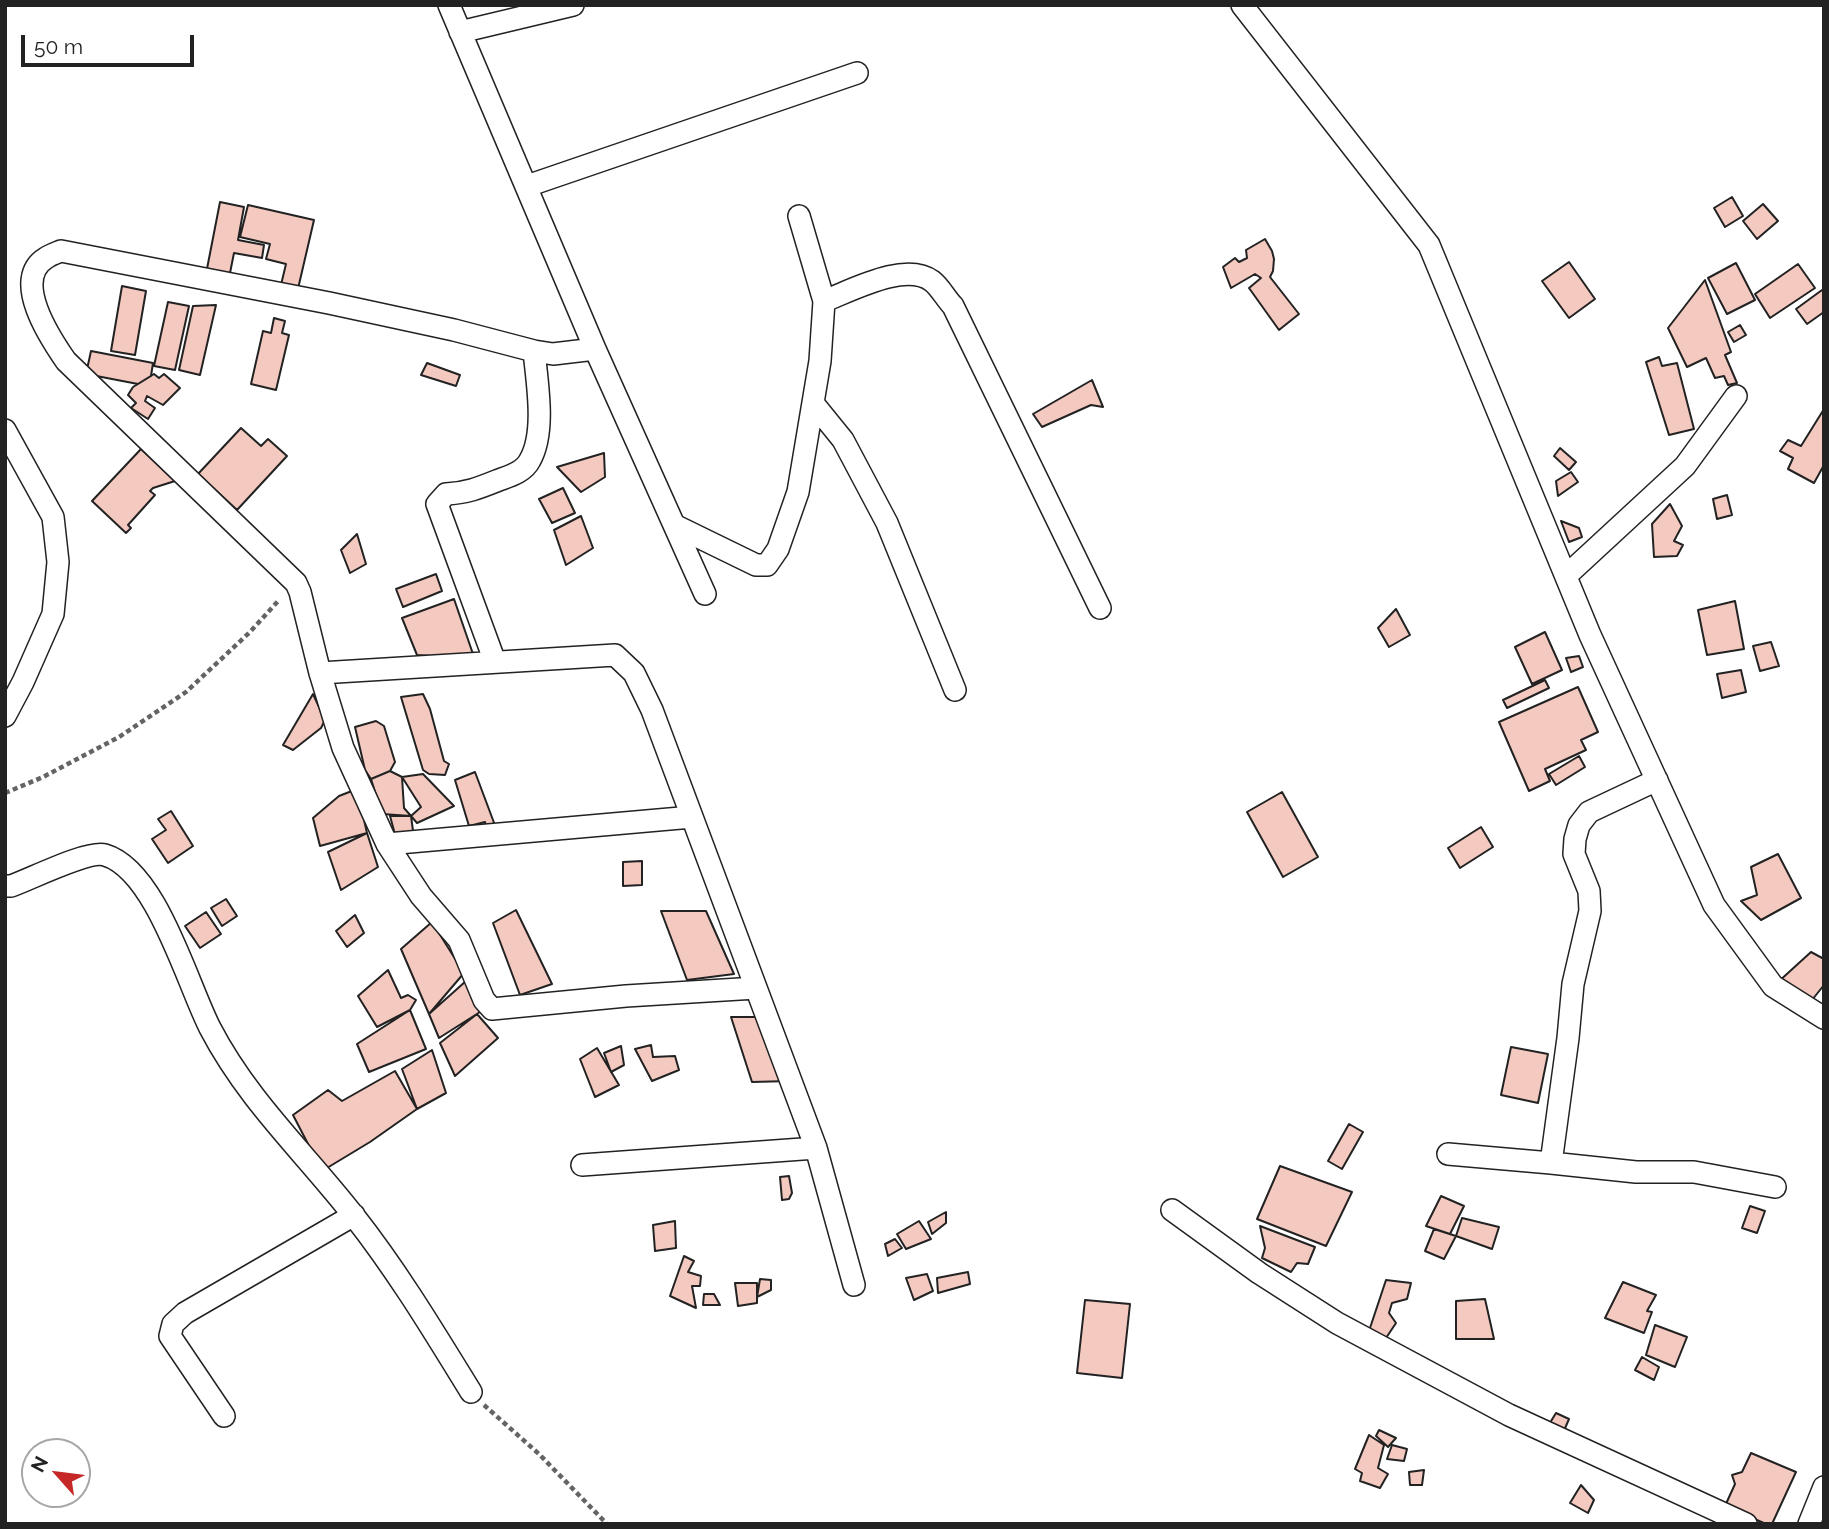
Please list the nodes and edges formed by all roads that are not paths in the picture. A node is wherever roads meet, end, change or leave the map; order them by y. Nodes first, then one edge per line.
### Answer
1 (449, 5) edge
2 (573, 5) edge
3 (1242, 5) edge
4 (460, 32) junction
5 (857, 73) dead end
6 (527, 186) junction
7 (799, 216) dead end
8 (824, 301) junction
9 (595, 349) junction
10 (534, 351) junction
11 (1736, 396) dead end
12 (813, 403) junction
13 (5, 430) edge
14 (674, 525) junction
15 (1567, 575) junction
16 (705, 594) dead end
17 (1100, 608) dead end
18 (495, 662) junction
19 (320, 673) junction
20 (955, 690) dead end
21 (5, 716) edge
22 (1657, 780) junction
23 (692, 817) junction
24 (387, 844) junction
25 (5, 886) edge
26 (756, 988) junction
27 (1824, 1018) edge
28 (816, 1148) junction
29 (1448, 1154) dead end
30 (1551, 1163) junction
31 (582, 1165) dead end
32 (1775, 1186) dead end
33 (1172, 1210) dead end
34 (354, 1215) junction
35 (854, 1284) dead end
36 (471, 1392) road end
37 (224, 1416) dead end
38 (1824, 1488) edge
39 (1746, 1524) edge
40 (1809, 1524) edge

1 - 4 street
2 - 4 street
3 - 15 street
4 - 6 street
5 - 6 street
6 - 9 street
7 - 8 street
8 - 12 street
8 - 17 street
9 - 10 street
9 - 14 street
10 - 18 street
10 - 19 street
11 - 15 street
12 - 14 street
12 - 20 street
13 - 21 street
14 - 16 street
15 - 22 street
18 - 19 street
18 - 23 street
19 - 24 street
22 - 27 street
22 - 30 street
23 - 24 street
23 - 26 street
24 - 26 street
25 - 34 street
26 - 28 street
28 - 31 street
28 - 35 street
29 - 30 street
30 - 32 street
33 - 39 street
34 - 36 street
34 - 37 street
38 - 40 street

